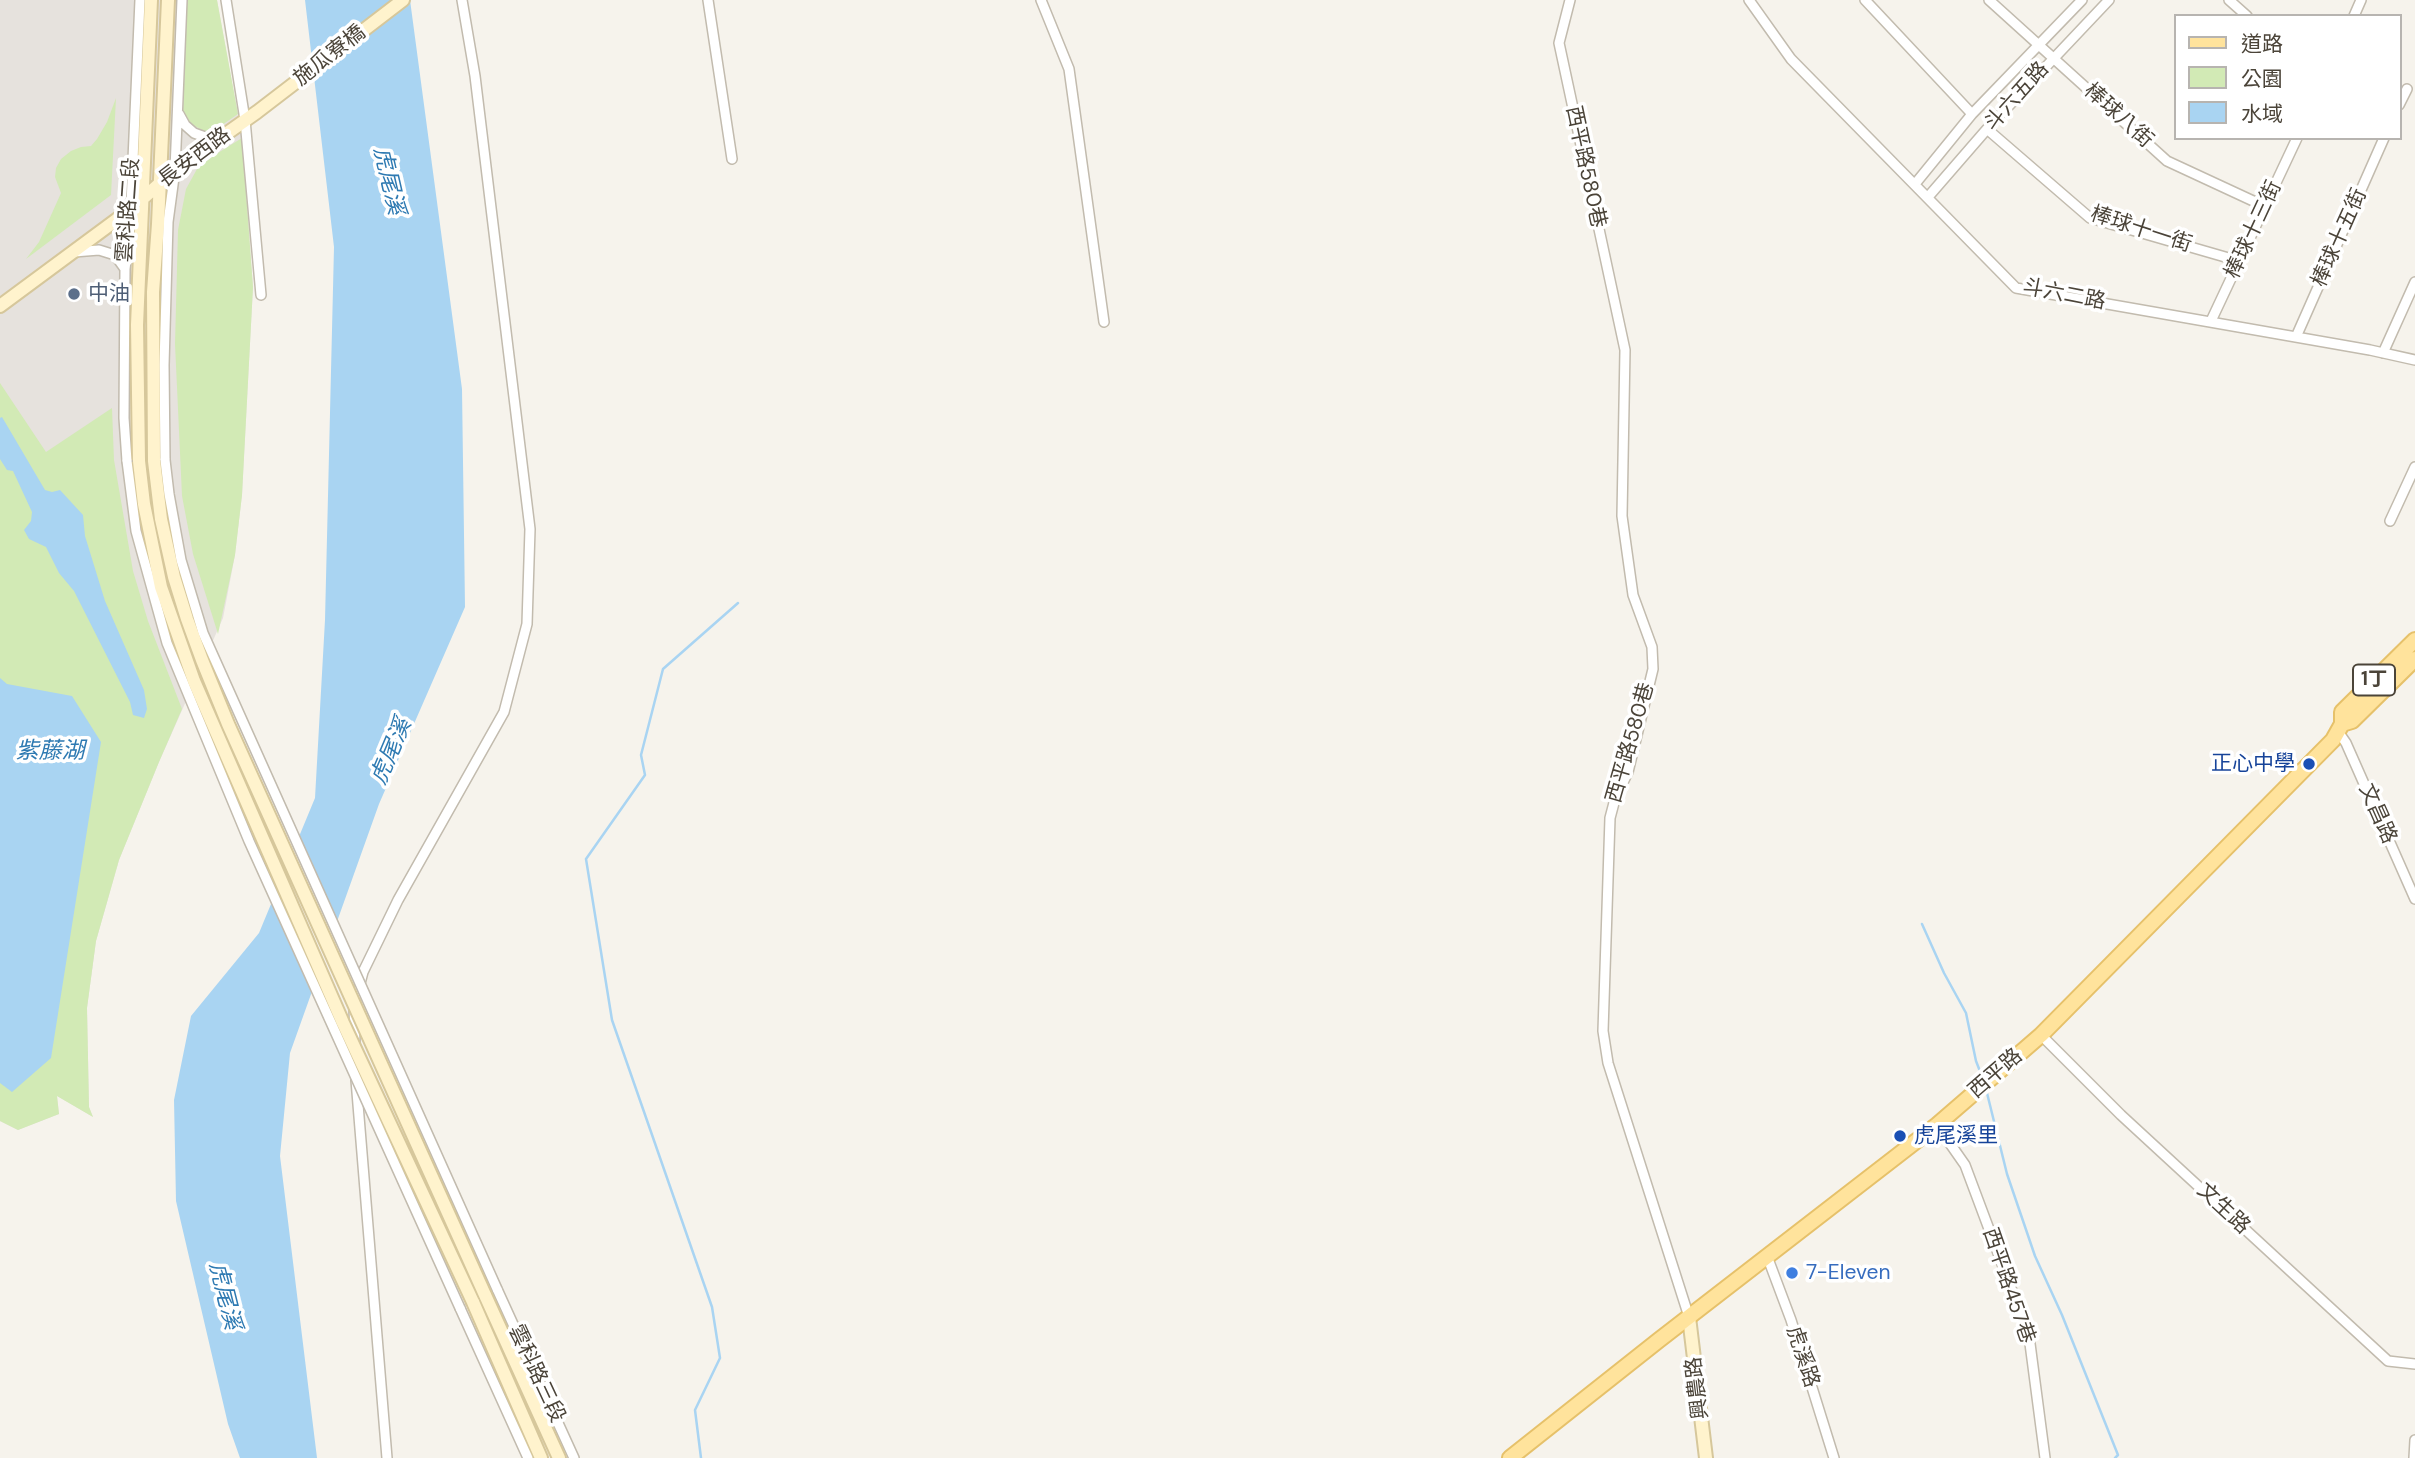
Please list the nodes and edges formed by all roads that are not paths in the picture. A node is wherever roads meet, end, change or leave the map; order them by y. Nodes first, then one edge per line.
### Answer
1 (140, 0) edge
2 (151, 0) edge
3 (168, 0) edge
4 (182, 0) edge
5 (226, 0) edge
6 (403, 0) edge
7 (462, 0) edge
8 (708, 0) edge
9 (1041, 0) edge
10 (1570, 0) edge
11 (1749, 0) edge
12 (1865, 0) edge
13 (1989, 0) edge
14 (2082, 0) edge
15 (2109, 0) edge
16 (2229, 0) edge
17 (2245, 14) edge
18 (2039, 45) junction
19 (2053, 58) junction
20 (178, 112) junction
21 (257, 112) joint
22 (1972, 114) junction
23 (245, 120) junction
24 (1987, 129) junction
25 (2296, 140) edge
26 (2383, 140) edge
27 (216, 141) junction
28 (732, 159) dead end
29 (175, 170) junction
30 (160, 184) junction
31 (1915, 184) junction
32 (1928, 197) junction
33 (143, 200) junction
34 (2264, 206) junction
35 (131, 209) junction
36 (72, 253) junction
37 (2239, 261) junction
38 (125, 269) junction
39 (2415, 282) edge
40 (261, 295) dead end
41 (0, 306) edge
42 (2211, 321) junction
43 (1104, 322) dead end
44 (2296, 337) junction
45 (2383, 353) junction
46 (2415, 360) edge
47 (159, 460) junction
48 (133, 461) junction
49 (2415, 467) edge
50 (2390, 521) dead end
51 (2415, 640) edge
52 (2415, 659) edge
53 (2340, 727) junction
54 (2415, 898) edge
55 (2041, 1035) junction
56 (1937, 1125) junction
57 (1767, 1256) junction
58 (1689, 1317) junction
59 (2415, 1364) edge
60 (2415, 1440) edge
61 (387, 1458) edge
62 (528, 1458) edge
63 (541, 1458) edge
64 (559, 1458) edge
65 (574, 1458) edge
66 (1510, 1458) edge
67 (1706, 1458) edge
68 (1834, 1458) edge
69 (2045, 1458) edge
70 (2414, 1458) edge

1 - 35 street, 雲科路二段
2 - 33 main road, 雲科路二段
3 - 30 main road, 雲科路二段
4 - 20 street, 雲科路二段
5 - 23 street
6 - 21 main road, 施瓜寮橋
7 - 61 street
8 - 28 street
9 - 43 street
10 - 58 street, 西平路580巷
11 - 31 street, 斗六二路
12 - 22 street
13 - 18 street, 棒球八街
14 - 18 street, 斗六五路
15 - 19 street, 斗六五路
16 - 17 street
18 - 19 street, 棒球八街
18 - 22 street, 斗六五路
19 - 24 street, 斗六五路
19 - 34 street, 棒球八街
20 - 27 street
20 - 29 street, 雲科路二段
21 - 23 main road, 長安西路
22 - 31 street, 斗六五路
23 - 27 main road, 長安西路
23 - 40 street
24 - 32 street, 斗六五路
24 - 37 street, 棒球十一街
25 - 34 street, 棒球十三街
26 - 44 street, 棒球十五街
27 - 29 main road, 長安西路
29 - 30 main road, 長安西路
29 - 47 street, 雲科路二段
30 - 33 main road, 長安西路
30 - 47 main road, 雲科路二段
31 - 32 street, 斗六二路
32 - 42 street, 斗六二路
33 - 35 main road, 長安西路
33 - 48 main road, 雲科路二段
34 - 37 street, 棒球十三街
35 - 36 main road, 長安西路
35 - 38 street, 雲科路二段
36 - 38 street
36 - 41 main road, 長安西路
37 - 42 street, 棒球十三街
38 - 48 street, 雲科路二段
39 - 45 street
42 - 44 street, 斗六二路
44 - 45 street, 斗六二路
45 - 46 street, 斗六二路
47 - 64 main road, 雲科路三段, bridge
47 - 65 street, 雲科路三段, bridge
48 - 62 street, 雲科路三段, bridge
48 - 63 main road, 雲科路三段, bridge
49 - 50 street
51 - 53 main road, 西平路 / 1丁
52 - 53 main road, 西平路 / 1丁
53 - 54 street, 文昌路
53 - 55 main road, 西平路 / 1丁
55 - 56 main road, 西平路 / 1丁
55 - 59 street, 文生路
56 - 57 main road, 西平路 / 1丁
56 - 69 street, 西平路457巷
57 - 58 main road, 西平路 / 1丁
57 - 68 street, 虎溪路
58 - 66 main road, 西平路 / 1丁
58 - 67 main road, 興農路
60 - 70 street

